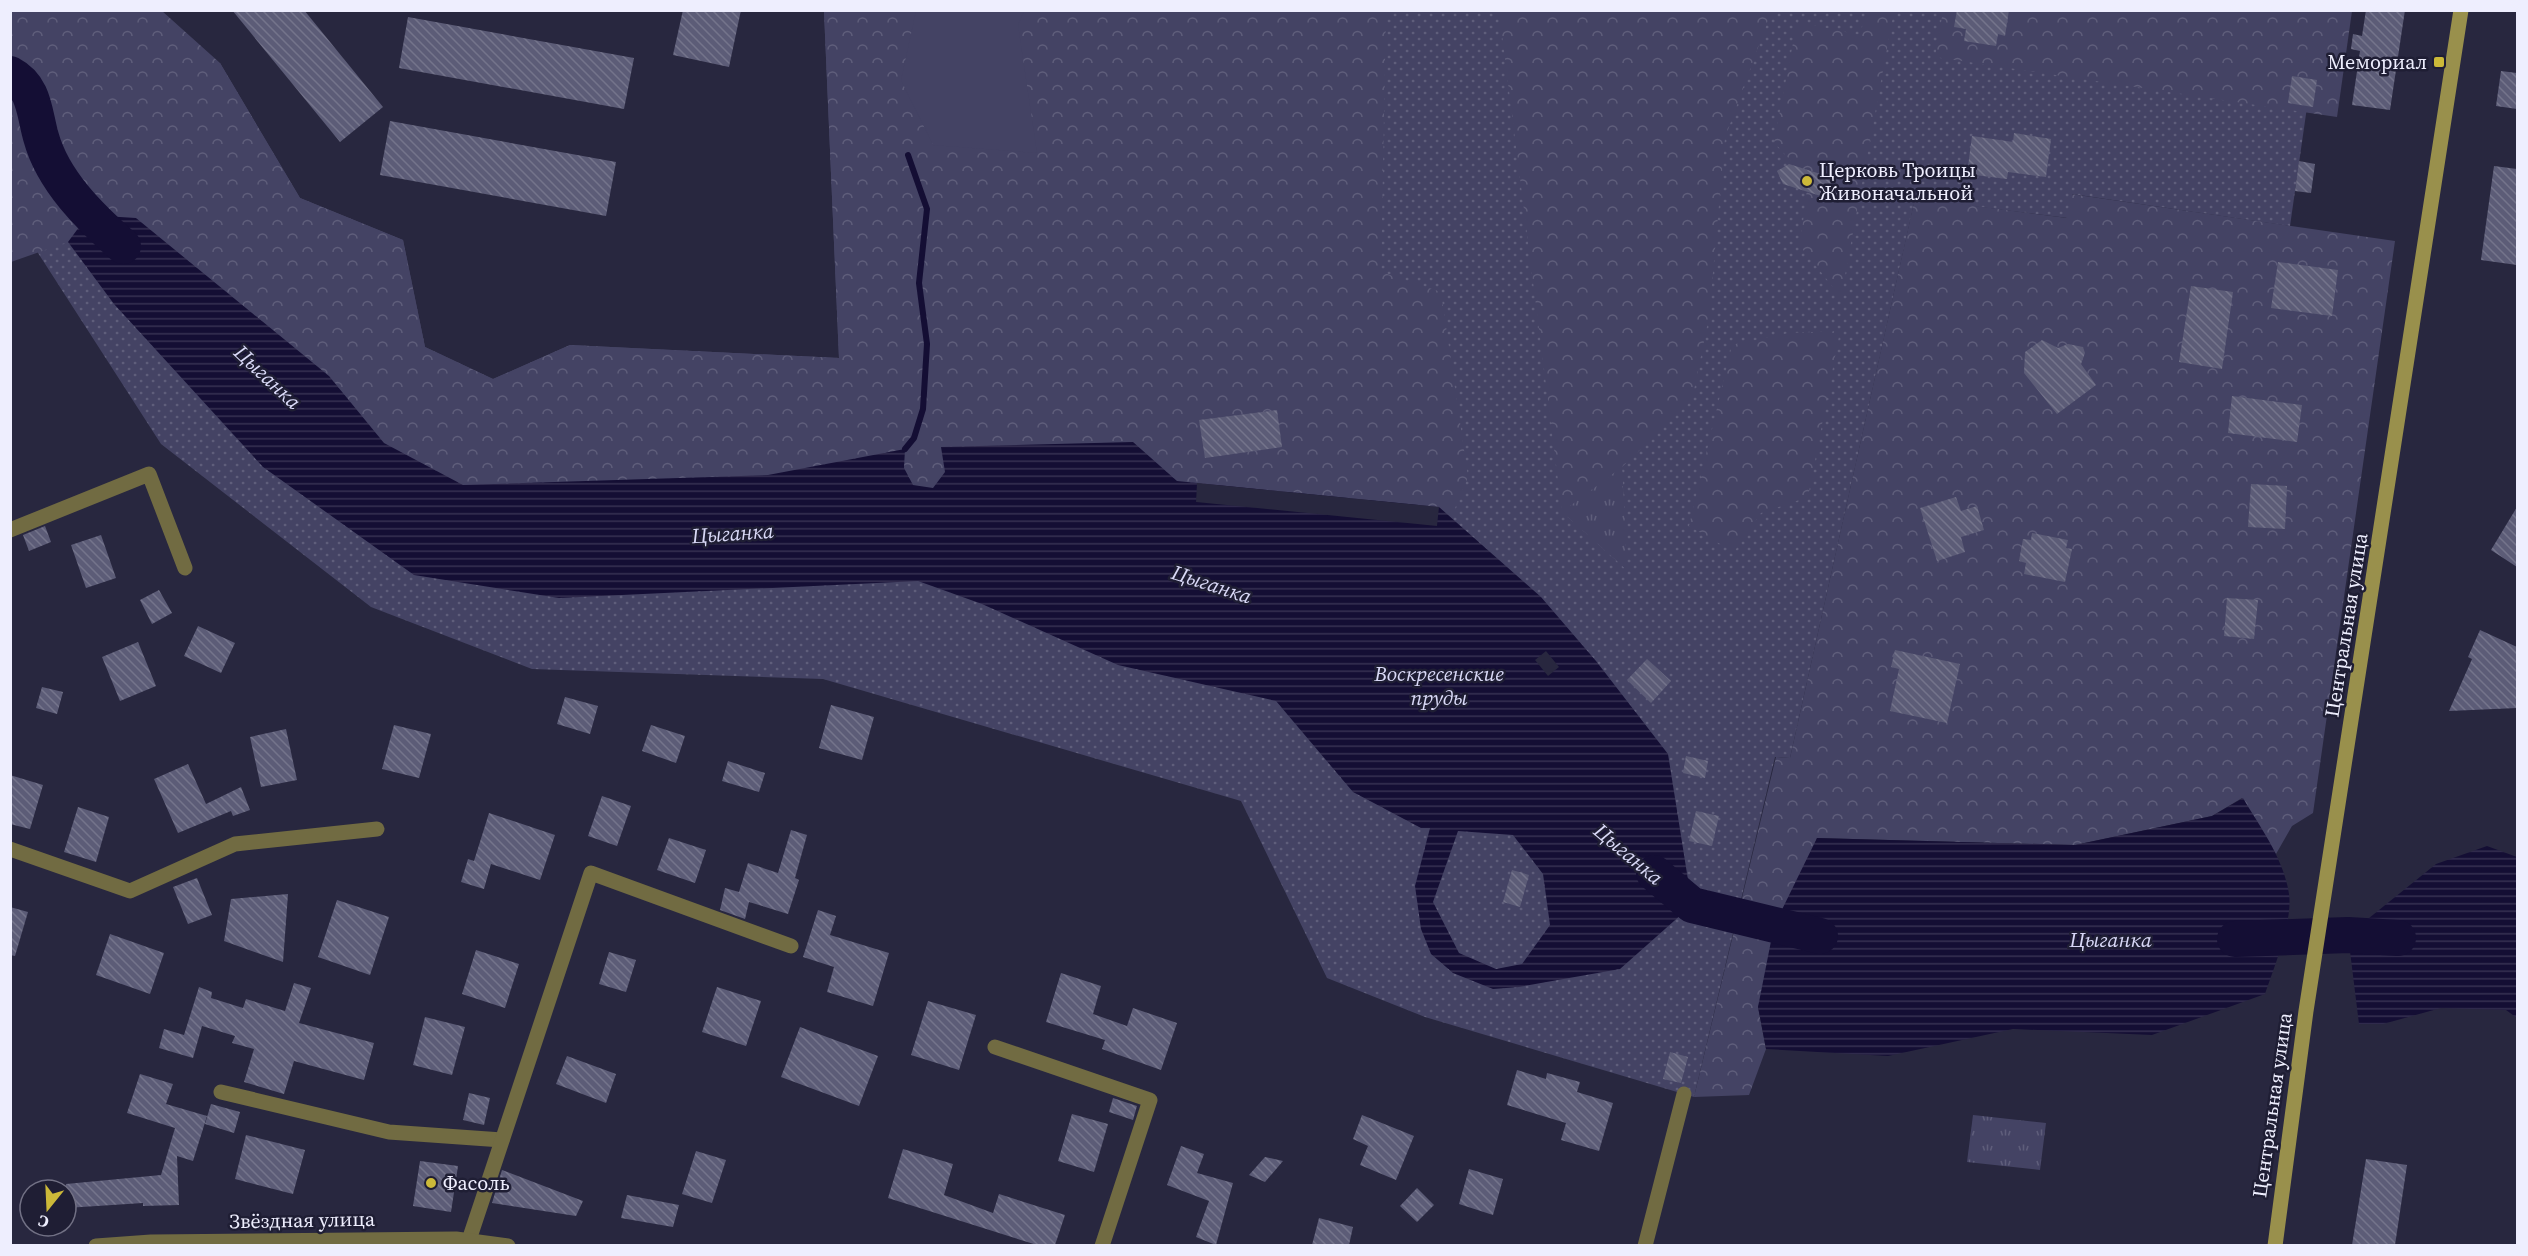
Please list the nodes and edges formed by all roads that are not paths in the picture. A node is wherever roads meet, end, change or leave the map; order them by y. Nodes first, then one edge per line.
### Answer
1 (2461, 10) edge
2 (10, 530) edge
3 (184, 568) dead end
4 (377, 830) dead end
5 (10, 849) edge
6 (790, 946) dead end
7 (995, 1047) dead end
8 (221, 1092) dead end
9 (1684, 1094) dead end
10 (502, 1140) junction
11 (469, 1240) junction
12 (96, 1245) edge
13 (508, 1245) edge
14 (1102, 1245) edge
15 (1645, 1245) edge
16 (2275, 1245) edge

1 - 16 main road, Центральная улица
2 - 3 street
4 - 5 street
6 - 10 street
7 - 14 street
8 - 10 street
9 - 15 street
10 - 11 street
11 - 12 street, Звёздная улица
11 - 13 street, Звёздная улица

